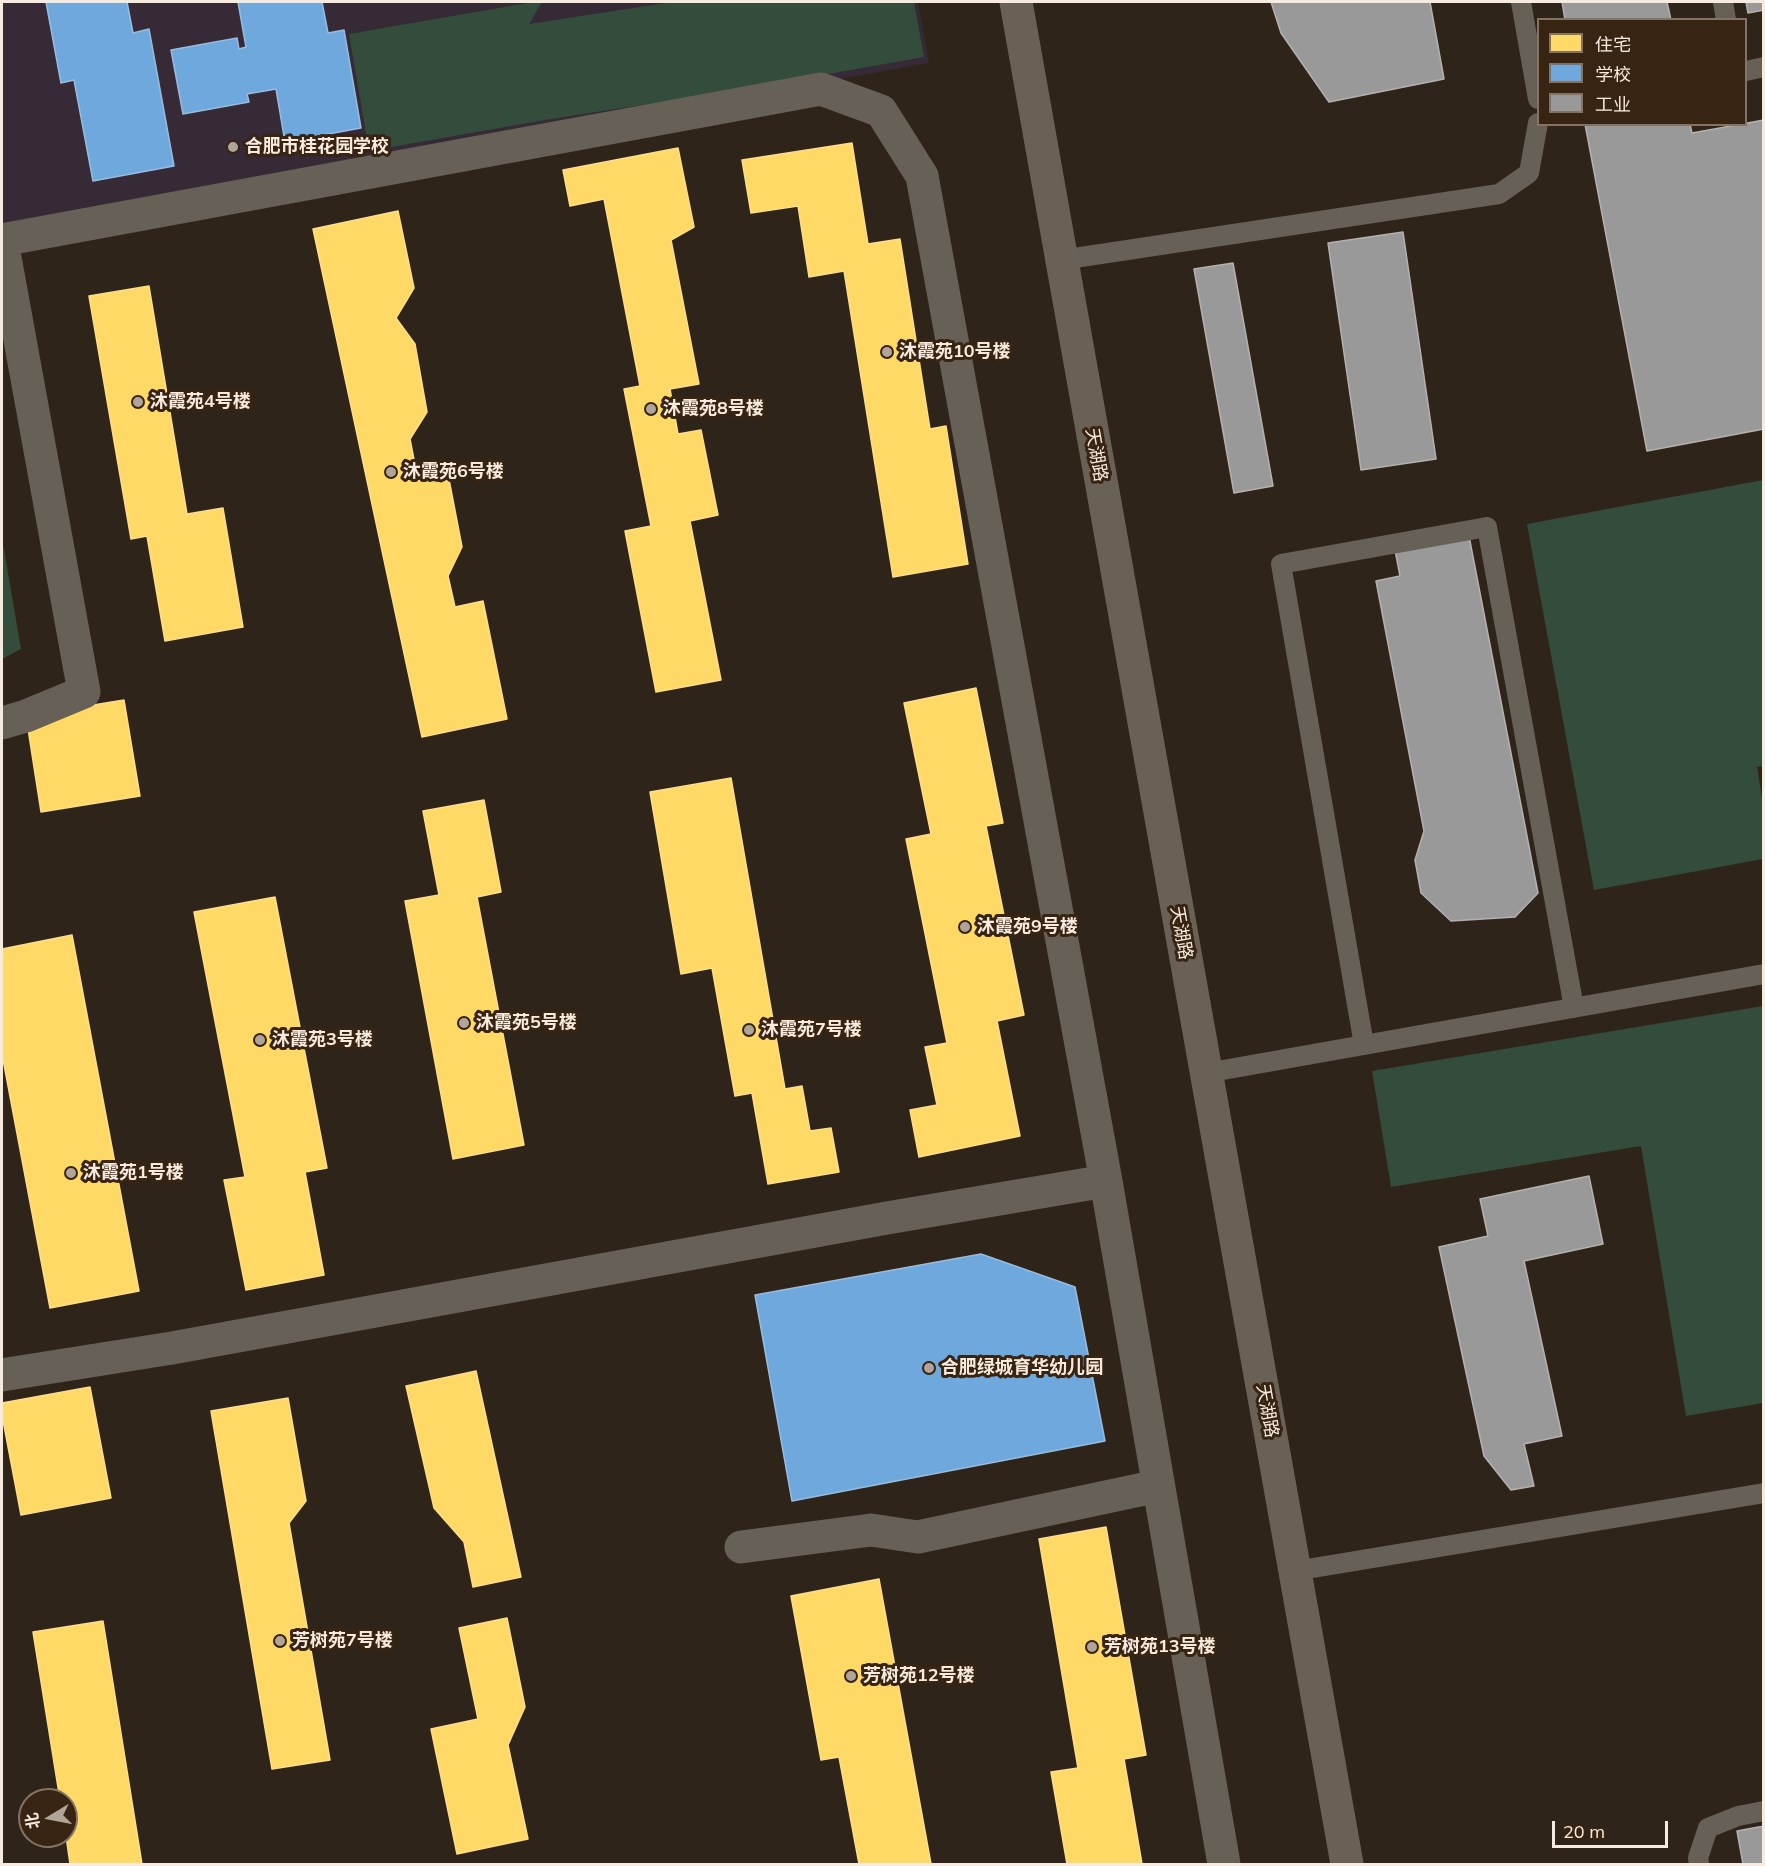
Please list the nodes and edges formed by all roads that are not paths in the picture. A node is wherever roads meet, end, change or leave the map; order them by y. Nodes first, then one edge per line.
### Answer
1 (1016, 2) edge
2 (1521, 2) edge
3 (1723, 2) edge
4 (1726, 18) edge
5 (1764, 67) edge
6 (1747, 71) edge
7 (1537, 88) edge
8 (1538, 126) edge
9 (2, 240) edge
10 (1061, 260) junction
11 (2, 723) edge
12 (1764, 974) edge
13 (1574, 1008) junction
14 (1364, 1045) junction
15 (1206, 1073) junction
16 (1106, 1181) junction
17 (2, 1375) edge
18 (1158, 1486) junction
19 (1764, 1493) edge
20 (741, 1547) dead end
21 (1295, 1571) junction
22 (1764, 1811) edge
23 (1224, 1864) edge
24 (1347, 1864) edge
25 (1699, 1864) edge

1 - 10 street, 天湖路
2 - 7 lane
3 - 4 lane
5 - 6 lane
8 - 10 lane
9 - 11 street
9 - 16 street
10 - 15 street, 天湖路
12 - 13 lane
13 - 14 lane
13 - 14 lane
14 - 15 lane
15 - 21 street, 天湖路
16 - 17 street
16 - 18 street
18 - 20 street
18 - 23 street
19 - 21 lane
21 - 24 street, 天湖路
22 - 25 lane

